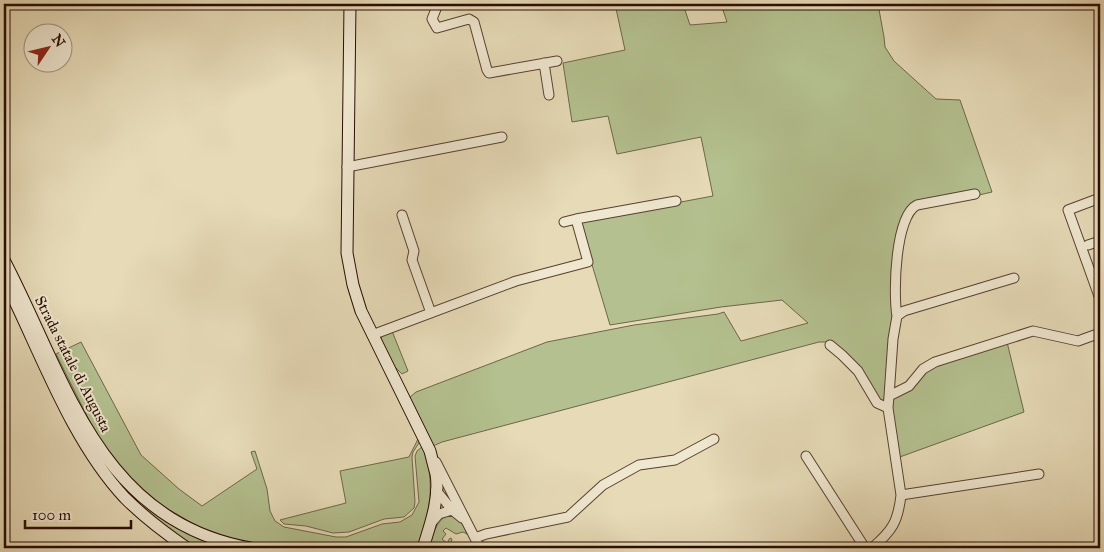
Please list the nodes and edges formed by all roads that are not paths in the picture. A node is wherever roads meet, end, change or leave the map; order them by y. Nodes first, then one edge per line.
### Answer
1 (350, 4) edge
2 (438, 4) edge
3 (557, 61) dead end
4 (544, 63) junction
5 (549, 95) dead end
6 (502, 137) dead end
7 (347, 167) junction
8 (975, 194) dead end
9 (1100, 198) edge
10 (676, 201) dead end
11 (402, 215) dead end
12 (576, 219) junction
13 (564, 222) dead end
14 (1100, 241) edge
15 (1088, 246) dead end
16 (4, 260) edge
17 (1014, 278) dead end
18 (4, 279) edge
19 (1100, 299) edge
20 (431, 313) junction
21 (897, 316) junction
22 (1100, 333) edge
23 (372, 335) junction
24 (830, 345) dead end
25 (890, 396) junction
26 (888, 408) junction
27 (714, 439) dead end
28 (430, 451) junction
29 (806, 456) dead end
30 (1039, 474) dead end
31 (448, 485) junction
32 (436, 490) junction
33 (901, 495) junction
34 (452, 510) junction
35 (465, 520) junction
36 (431, 524) junction
37 (475, 538) junction
38 (187, 548) edge
39 (250, 548) edge
40 (423, 548) edge
41 (480, 548) edge
42 (865, 548) edge
43 (872, 548) edge

1 - 7 main road
2 - 4 street
3 - 4 street
4 - 5 street
6 - 7 street
7 - 23 main road
8 - 21 street
9 - 19 street
10 - 12 street
11 - 20 street
12 - 13 street
12 - 20 street
14 - 15 street
16 - 39 main road, Strada statale di Augusta
17 - 21 street
18 - 38 main road, Strada statale di Augusta
20 - 23 street
21 - 25 street
22 - 25 street
23 - 28 main road
24 - 26 street
25 - 26 street
26 - 33 street
27 - 37 street
28 - 31 street
28 - 32 main road
29 - 42 street
30 - 33 street
31 - 32 street
31 - 35 street
32 - 34 street
32 - 36 main road
33 - 43 street
34 - 35 street
34 - 36 street
35 - 37 street
36 - 40 main road
37 - 41 street

